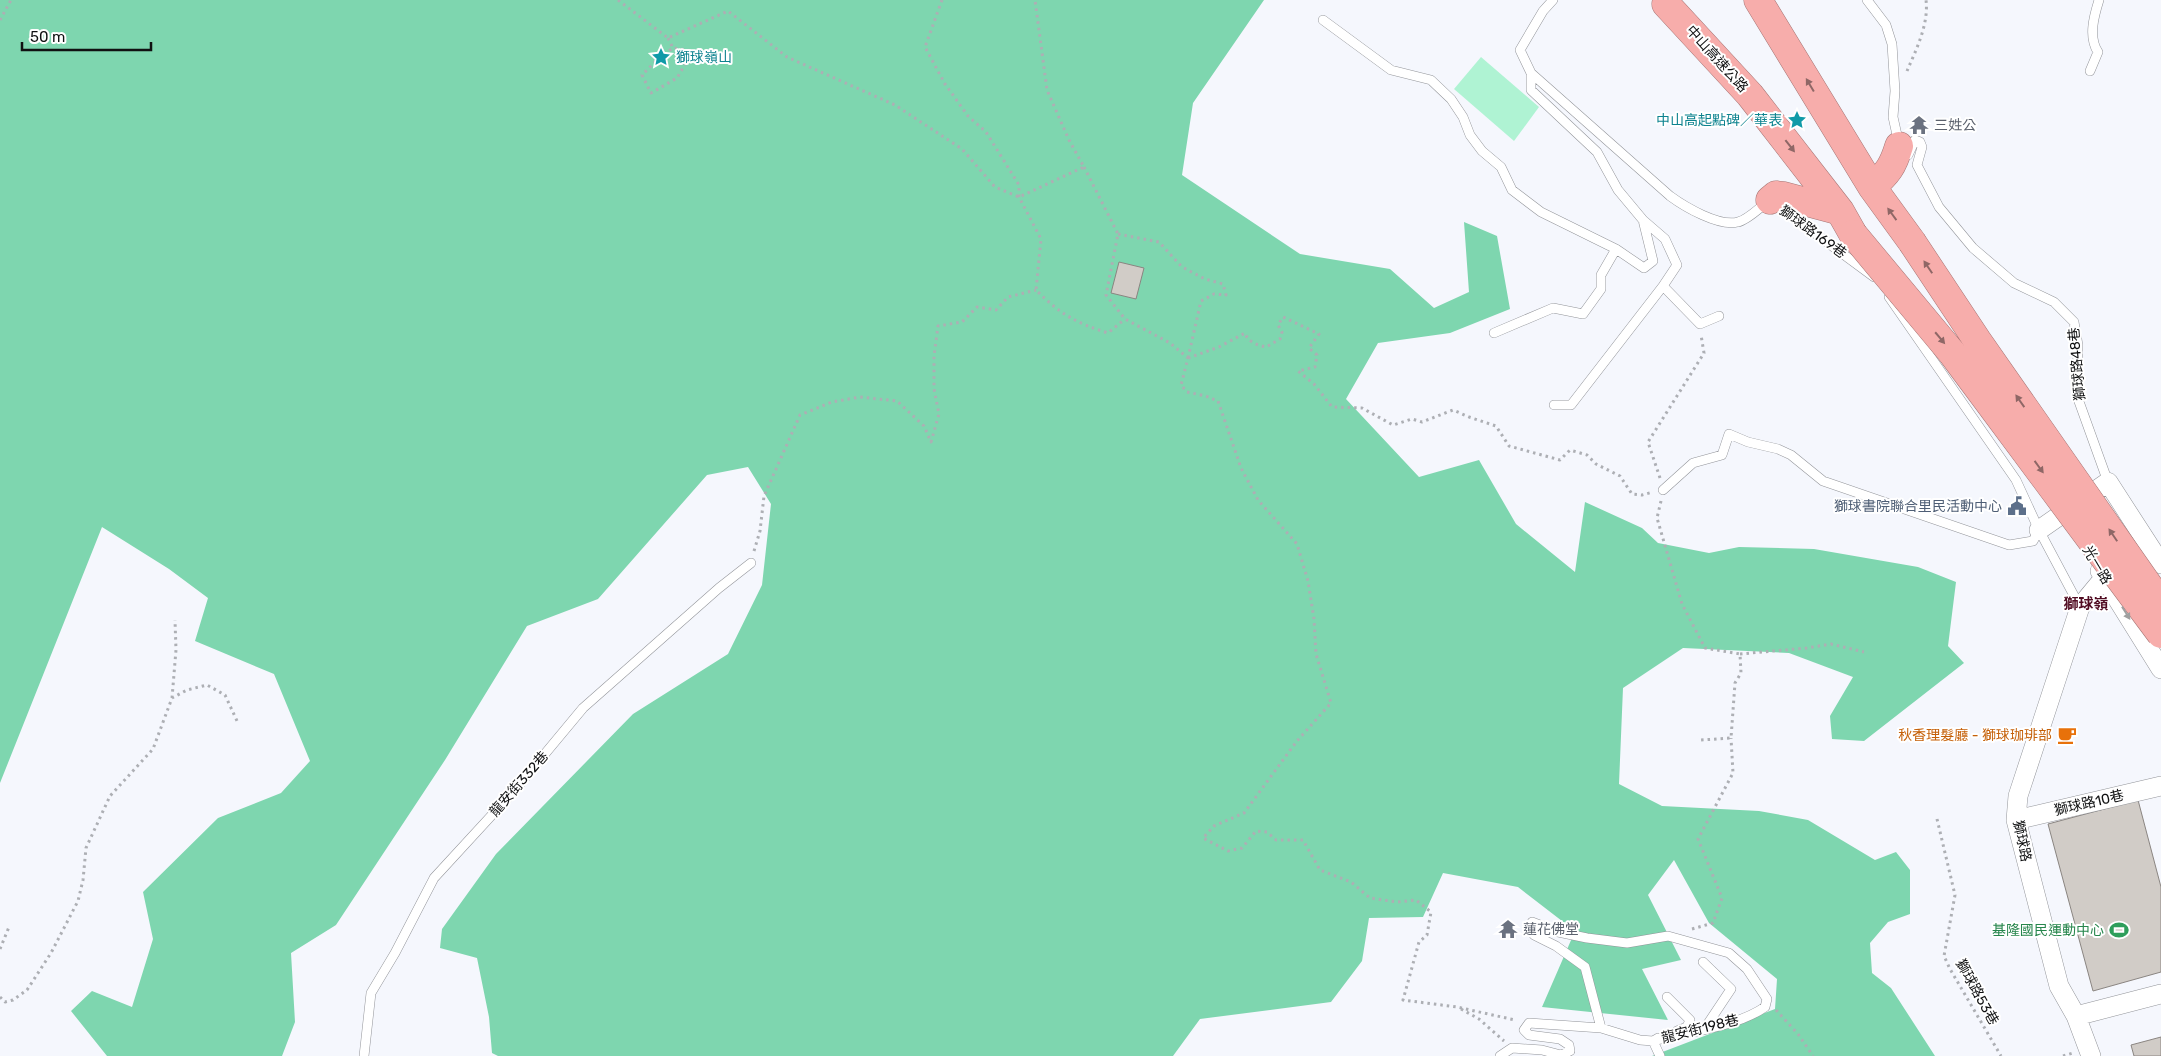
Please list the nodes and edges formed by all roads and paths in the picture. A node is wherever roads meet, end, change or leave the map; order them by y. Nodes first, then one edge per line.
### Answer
1 (11, 0) edge
2 (618, 0) edge
3 (942, 0) edge
4 (1035, 0) edge
5 (1553, 0) edge
6 (1758, 0) edge
7 (1867, 0) edge
8 (1926, 0) edge
9 (2099, 0) edge
10 (1666, 4) dead end
11 (0, 20) edge
12 (1323, 20) dead end
13 (668, 38) junction
14 (673, 48) junction
15 (2090, 71) dead end
16 (1531, 73) junction
17 (1895, 91) junction
18 (1896, 155) junction
19 (1084, 166) junction
20 (1866, 177) junction
21 (1019, 197) junction
22 (1770, 200) junction
23 (1839, 212) junction
24 (1643, 220) junction
25 (1118, 234) junction
26 (1616, 249) junction
27 (1663, 286) junction
28 (1036, 290) junction
29 (1719, 316) dead end
30 (1125, 319) junction
31 (1700, 324) junction
32 (1494, 333) dead end
33 (1188, 358) junction
34 (1554, 405) dead end
35 (2108, 482) junction
36 (1664, 490) junction
37 (2065, 512) junction
38 (2039, 530) junction
39 (2156, 558) edge
40 (751, 563) joint
41 (2104, 578) junction
42 (2161, 603) edge
43 (2080, 607) junction
44 (176, 620) dead end
45 (2161, 634) edge
46 (1864, 652) dead end
47 (1740, 654) junction
48 (2161, 669) edge
49 (172, 698) junction
50 (238, 724) dead end
51 (1731, 738) junction
52 (1701, 740) dead end
53 (2161, 786) edge
54 (1937, 819) dead end
55 (2016, 820) junction
56 (9, 927) dead end
57 (1668, 936) junction
58 (0, 950) edge
59 (1703, 962) dead end
60 (2161, 994) edge
61 (0, 997) edge
62 (1667, 997) dead end
63 (1768, 999) junction
64 (1457, 1007) junction
65 (2076, 1016) junction
66 (1529, 1023) junction
67 (1600, 1028) junction
68 (1705, 1028) junction
69 (1653, 1041) junction
70 (1512, 1048) junction
71 (364, 1056) edge
72 (1500, 1056) edge
73 (1660, 1056) edge
74 (1813, 1056) edge
75 (2001, 1056) edge
76 (2090, 1056) edge

1 - 11 path
2 - 13 path
3 - 21 path
4 - 19 path
5 - 16 lane, 獅球路169巷
20 -> 6 highway
7 - 17 lane
8 - 17 path
9 - 15 lane
10 -> 23 highway, 中山高速公路
12 - 26 lane
13 - 14 path
13 - 21 path
14 - 14 path
16 - 22 lane, 獅球路169巷
16 - 24 lane
17 - 18 lane
18 - 20 highway
18 - 35 lane, 獅球路48巷
19 - 21 path
19 - 25 path
20 - 23 highway
42 -> 20 highway, bridge
21 - 28 path
22 - 23 highway
22 - 38 lane, 獅球路169巷
23 -> 45 highway, 中山高速公路, bridge
24 - 26 lane
24 - 27 lane
25 - 30 path
25 - 33 path
26 - 32 lane
27 - 31 lane
27 - 34 lane
28 - 30 path
28 - 40 path
29 - 31 lane
30 - 33 path
31 - 36 path
33 - 36 path
33 - 64 path
35 - 37 street
35 - 39 street
36 - 38 lane
36 - 47 path
37 - 38 street
37 - 41 street, 光一路
38 - 43 lane, 獅球路169巷
39 - 41 street
40 - 71 lane, 龍安街332巷
41 - 43 street
41 -> 48 street, 光一路
43 - 55 street, 獅球路
44 - 49 path
46 - 47 path
47 - 51 path
49 - 50 path
49 - 61 path
51 - 52 path
51 - 57 path
53 - 55 street, 獅球路10巷
54 - 75 path, 獅球路53巷
55 - 65 street, 獅球路
56 - 58 path
57 - 63 lane
57 - 67 lane
59 - 68 lane
60 - 65 street
62 - 69 lane
63 - 68 lane, 龍安街198巷
63 - 74 path
64 - 66 path
64 - 70 path
65 - 76 street, 獅球路
66 - 67 lane, 龍安街198巷
66 - 70 lane
67 - 69 lane, 龍安街198巷
68 - 69 lane, 龍安街198巷
69 - 73 lane
70 - 72 lane

